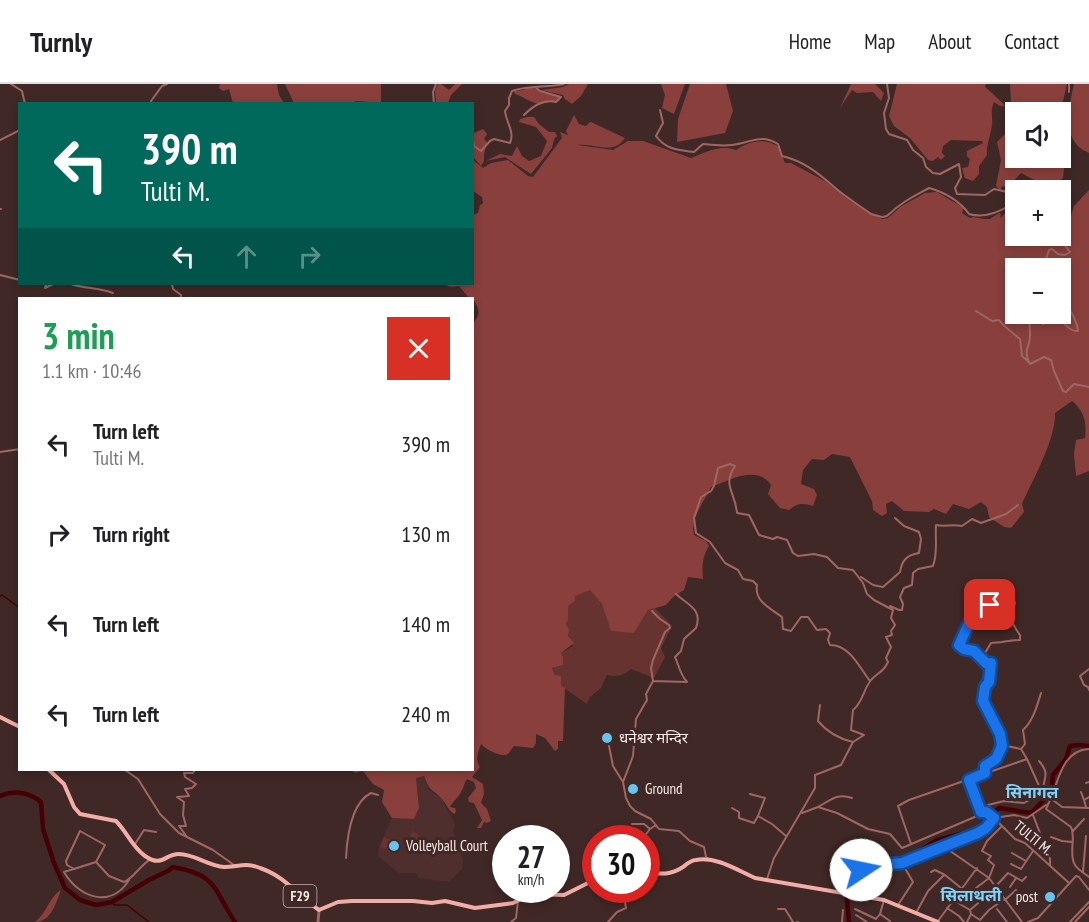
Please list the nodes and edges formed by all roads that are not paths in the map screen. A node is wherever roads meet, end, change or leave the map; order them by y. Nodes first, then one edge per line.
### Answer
1 (11, 84) edge
2 (167, 84) edge
3 (436, 84) edge
4 (564, 84) edge
5 (887, 84) edge
6 (1069, 84) edge
7 (535, 87) junction
8 (1069, 92) dead end
9 (25, 102) edge
10 (151, 102) edge
11 (435, 102) edge
12 (660, 110) dead end
13 (524, 115) dead end
14 (18, 131) edge
15 (0, 140) edge
16 (474, 146) edge
17 (1005, 192) edge
18 (1005, 208) edge
19 (1066, 246) edge
20 (1047, 258) edge
21 (0, 275) edge
22 (18, 280) edge
23 (74, 285) edge
24 (95, 285) edge
25 (172, 285) edge
26 (94, 289) junction
27 (112, 293) dead end
28 (181, 297) edge
29 (976, 311) dead end
30 (1071, 313) edge
31 (1029, 324) edge
32 (1064, 324) edge
33 (1029, 362) junction
34 (1089, 387) edge
35 (18, 449) edge
36 (0, 452) edge
37 (1018, 505) dead end
38 (894, 518) dead end
39 (858, 576) junction
40 (676, 594) dead end
41 (885, 604) junction
42 (652, 611) dead end
43 (991, 659) dead end
44 (1089, 669) edge
45 (653, 681) junction
46 (870, 681) junction
47 (1089, 690) edge
48 (1041, 693) dead end
49 (820, 705) dead end
50 (0, 717) edge
51 (18, 727) edge
52 (853, 742) junction
53 (609, 746) dead end
54 (1002, 746) junction
55 (1021, 748) junction
56 (1089, 749) edge
57 (1027, 759) junction
58 (1039, 761) dead end
59 (50, 771) edge
60 (127, 771) edge
61 (194, 771) edge
62 (985, 773) junction
63 (969, 780) junction
64 (623, 782) junction
65 (1042, 789) junction
66 (1081, 792) dead end
67 (750, 794) dead end
68 (378, 795) dead end
69 (1051, 797) junction
70 (1089, 797) edge
71 (852, 798) dead end
72 (1084, 800) junction
73 (1046, 805) junction
74 (732, 807) dead end
75 (818, 807) junction
76 (1087, 808) edge
77 (984, 812) junction
78 (801, 813) junction
79 (1033, 815) junction
80 (758, 816) junction
81 (994, 818) junction
82 (1084, 819) dead end
83 (632, 824) dead end
84 (645, 825) edge
85 (656, 825) edge
86 (1002, 826) junction
87 (660, 829) edge
88 (1073, 831) junction
89 (156, 832) dead end
90 (786, 836) junction
91 (1086, 836) dead end
92 (187, 837) junction
93 (1051, 837) dead end
94 (1072, 842) junction
95 (912, 845) junction
96 (134, 846) junction
97 (943, 846) junction
98 (1034, 851) junction
99 (1012, 853) dead end
100 (346, 858) dead end
101 (151, 859) junction
102 (711, 861) junction
103 (1026, 861) junction
104 (96, 862) junction
105 (902, 863) junction
106 (1011, 864) dead end
107 (234, 865) junction
108 (1050, 866) junction
109 (977, 868) junction
110 (930, 872) dead end
111 (1083, 872) junction
112 (660, 873) edge
113 (945, 875) junction
114 (1026, 877) dead end
115 (1089, 877) edge
116 (989, 878) junction
117 (1016, 878) junction
118 (766, 879) junction
119 (129, 880) junction
120 (1069, 883) junction
121 (996, 886) junction
122 (1010, 887) dead end
123 (961, 888) junction
124 (976, 888) dead end
125 (1088, 888) edge
126 (1016, 890) dead end
127 (857, 895) junction
128 (884, 900) junction
129 (952, 900) junction
130 (1004, 900) junction
131 (1089, 902) edge
132 (506, 903) edge
133 (518, 903) edge
134 (625, 903) edge
135 (898, 905) junction
136 (1089, 907) edge
137 (947, 908) junction
138 (778, 909) dead end
139 (855, 909) dead end
140 (997, 909) dead end
141 (319, 910) junction
142 (843, 910) dead end
143 (970, 912) junction
144 (916, 913) junction
145 (880, 914) junction
146 (855, 915) dead end
147 (1039, 920) edge
148 (891, 921) edge
149 (318, 922) edge
150 (511, 922) edge
151 (608, 922) edge
152 (796, 922) edge
153 (842, 922) edge
154 (867, 922) edge
155 (938, 922) edge
156 (965, 922) edge
157 (1007, 922) edge
158 (1022, 922) edge
159 (1028, 922) edge
160 (1070, 922) edge
161 (1075, 922) edge

1 - 9 street
2 - 10 street
3 - 11 street
4 - 7 street
5 - 17 street
6 - 8 street
7 - 13 street
7 - 16 street
12 - 18 street
14 - 15 street
19 - 20 street
21 - 22 street
23 - 26 street
24 - 26 street
25 - 28 street
26 - 27 street
29 - 33 street
30 - 32 street
31 - 33 street
33 - 34 street
35 - 36 street
37 - 41 street
38 - 39 street
39 - 41 street
39 - 46 street
40 - 45 street
41 - 46 street
42 - 45 street
43 - 54 street
44 - 47 street
45 - 64 street
46 - 52 street
48 - 55 street
49 - 52 street
50 - 51 main road
52 - 78 street
53 - 64 street
54 - 55 street
54 - 62 street
55 - 57 street
56 - 69 street
57 - 62 street
57 - 65 street
58 - 65 street
59 - 96 main road
60 - 92 street
61 - 92 street
62 - 63 street
63 - 77 street
63 - 95 street
64 - 85 street
65 - 69 street
65 - 77 street
66 - 72 street
67 - 80 street
68 - 100 street
69 - 73 street
69 - 76 street
70 - 72 street
71 - 75 street
72 - 76 street
73 - 79 street
73 - 88 street
74 - 80 street
75 - 78 street
75 - 95 street
77 - 81 street, TULTI M.
77 - 95 street
78 - 90 street
79 - 81 street
79 - 108 street
80 - 90 street
81 - 86 street, TULTI M.
81 - 97 street
82 - 88 street
83 - 84 street
86 - 98 street, TULTI M.
86 - 116 street
87 - 102 street
88 - 94 street
89 - 96 street
90 - 118 street
91 - 111 street
92 - 107 street
93 - 94 street
94 - 111 street
96 - 101 main road
97 - 105 street
97 - 109 street
98 - 103 street
98 - 108 street, TULTI M.
99 - 103 street
101 - 107 main road, F29
101 - 119 street
102 - 112 main road
102 - 118 main road
103 - 106 street
104 - 104 street
104 - 119 street
104 - 119 street
105 - 127 street
105 - 135 street
107 - 141 main road, F29
108 - 120 street, TULTI M.
109 - 116 street
109 - 123 street
110 - 113 street
111 - 115 street
113 - 123 street
113 - 144 street
114 - 117 street
116 - 121 street
116 - 124 street
117 - 121 street
117 - 122 street
118 - 127 main road
120 - 125 street
120 - 147 street
121 - 130 street
121 - 143 street
123 - 129 street
126 - 130 street
127 - 128 main road
128 - 135 main road
128 - 145 street
129 - 137 street
129 - 143 street
130 - 143 street
130 - 158 street
131 - 160 street
132 - 141 main road, F29
133 - 150 street
134 - 151 street
135 - 144 main road
136 - 161 street
137 - 155 street
137 - 156 street
138 - 152 street
139 - 145 street
140 - 157 street
141 - 149 street
142 - 153 street
143 - 156 street
144 - 155 main road
145 - 148 street
146 - 154 street
147 - 159 street

